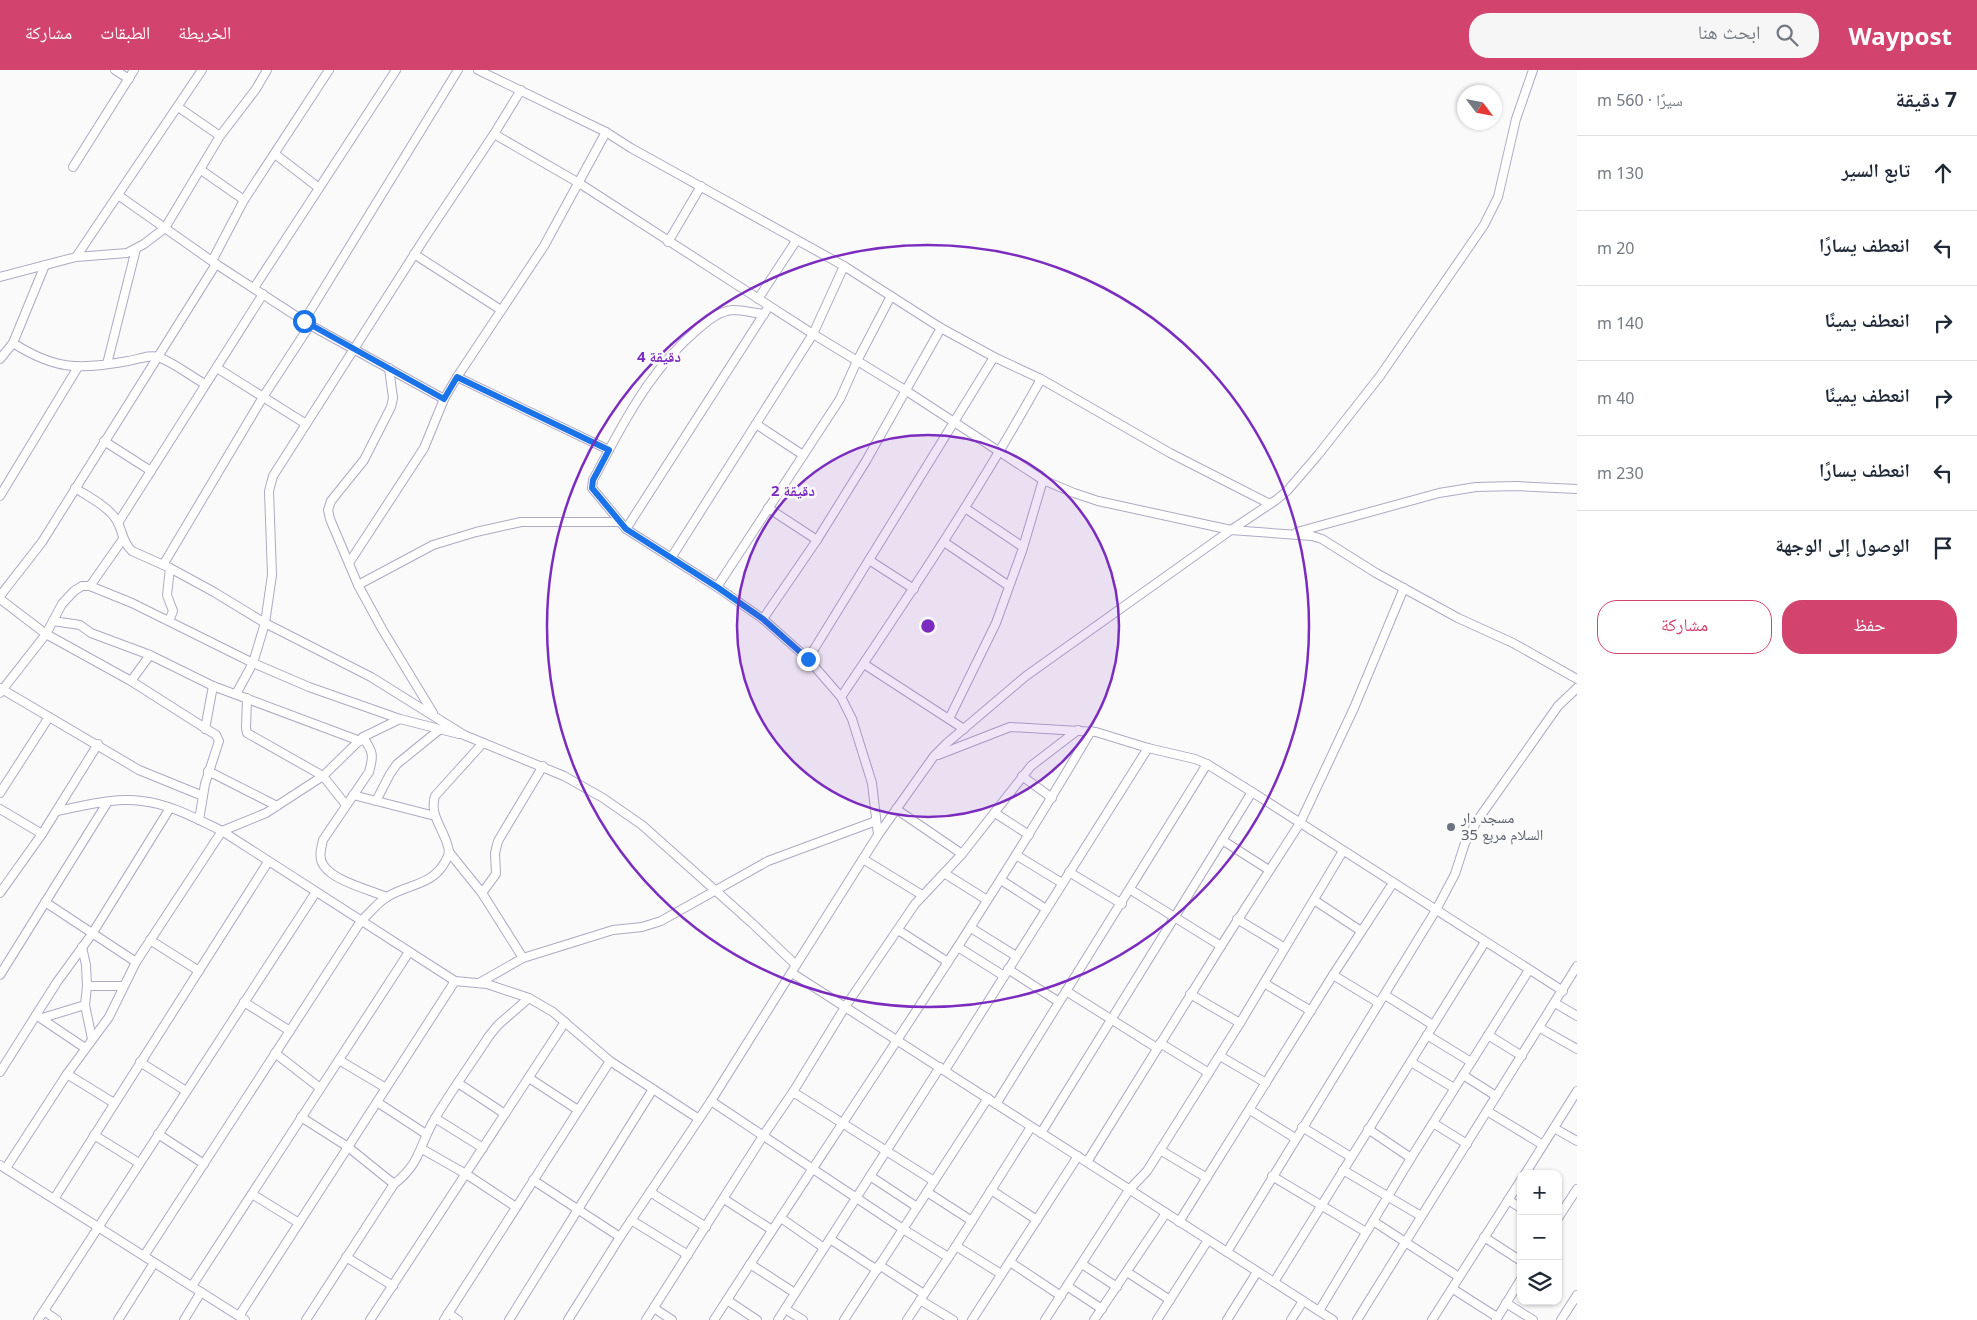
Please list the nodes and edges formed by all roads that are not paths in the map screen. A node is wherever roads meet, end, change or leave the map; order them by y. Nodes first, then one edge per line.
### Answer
1 (116, 70) edge
2 (134, 70) edge
3 (202, 70) edge
4 (267, 70) edge
5 (329, 70) edge
6 (396, 70) edge
7 (458, 70) edge
8 (478, 70) edge
9 (1533, 70) edge
10 (129, 79) junction
11 (521, 90) junction
12 (178, 107) junction
13 (606, 132) junction
14 (494, 134) junction
15 (220, 136) junction
16 (275, 154) junction
17 (73, 167) dead end
18 (201, 170) junction
19 (578, 183) junction
20 (701, 186) junction
21 (319, 188) junction
22 (118, 194) junction
23 (244, 200) junction
24 (165, 228) junction
25 (796, 241) junction
26 (668, 242) junction
27 (136, 249) junction
28 (414, 254) junction
29 (76, 257) junction
30 (214, 262) junction
31 (45, 265) junction
32 (844, 266) junction
33 (0, 277) edge
34 (254, 288) junction
35 (263, 294) junction
36 (891, 296) junction
37 (758, 299) junction
38 (769, 306) junction
39 (501, 310) junction
40 (764, 314) junction
41 (307, 323) junction
42 (941, 328) junction
43 (813, 334) junction
44 (14, 344) junction
45 (353, 349) junction
46 (157, 356) junction
47 (994, 357) junction
48 (0, 359) edge
49 (857, 361) junction
50 (107, 364) junction
51 (78, 367) junction
52 (216, 368) junction
53 (389, 368) junction
54 (457, 377) junction
55 (1041, 379) junction
56 (205, 384) junction
57 (905, 390) junction
58 (263, 397) junction
59 (444, 399) junction
60 (954, 423) junction
61 (306, 424) junction
62 (756, 424) junction
63 (104, 441) junction
64 (609, 450) junction
65 (1000, 453) junction
66 (803, 455) junction
67 (151, 471) junction
68 (1043, 480) junction
69 (76, 488) junction
70 (1577, 489) edge
71 (0, 496) edge
72 (1270, 504) junction
73 (768, 508) junction
74 (965, 508) junction
75 (118, 522) junction
76 (619, 522) junction
77 (626, 529) junction
78 (1231, 530) junction
79 (1290, 534) junction
80 (123, 540) junction
81 (817, 540) junction
82 (944, 542) junction
83 (1024, 547) junction
84 (671, 558) junction
85 (869, 560) junction
86 (349, 563) junction
87 (166, 566) junction
88 (358, 585) junction
89 (90, 586) junction
90 (1009, 586) junction
91 (717, 587) junction
92 (1404, 588) junction
93 (914, 589) junction
94 (0, 597) edge
95 (763, 619) junction
96 (53, 621) junction
97 (169, 621) junction
98 (265, 623) junction
99 (46, 634) junction
100 (150, 655) junction
101 (808, 659) junction
102 (253, 663) junction
103 (864, 664) junction
104 (1577, 679) edge
105 (131, 681) junction
106 (213, 686) junction
107 (1577, 688) edge
108 (1, 690) edge
109 (236, 694) junction
110 (841, 697) junction
111 (247, 698) junction
112 (434, 716) junction
113 (49, 717) junction
114 (400, 719) junction
115 (949, 719) junction
116 (205, 729) junction
117 (964, 729) junction
118 (439, 730) junction
119 (1078, 730) junction
120 (1091, 731) junction
121 (464, 735) junction
122 (362, 739) junction
123 (98, 744) junction
124 (482, 744) junction
125 (1148, 748) junction
126 (934, 756) junction
127 (1207, 764) junction
128 (543, 766) junction
129 (208, 771) junction
130 (323, 776) junction
131 (1022, 776) junction
132 (1252, 792) junction
133 (0, 793) edge
134 (353, 795) junction
135 (203, 796) junction
136 (1052, 798) junction
137 (376, 801) junction
138 (107, 802) junction
139 (346, 805) junction
140 (276, 806) junction
141 (170, 808) junction
142 (0, 809) edge
143 (896, 809) junction
144 (57, 811) junction
145 (995, 813) junction
146 (435, 816) junction
147 (199, 820) junction
148 (876, 821) junction
149 (1300, 823) junction
150 (222, 831) junction
151 (42, 834) junction
152 (878, 835) junction
153 (1029, 836) junction
154 (1222, 840) junction
155 (1343, 851) junction
156 (449, 852) junction
157 (962, 854) junction
158 (1016, 855) junction
159 (863, 859) junction
160 (268, 862) junction
161 (1269, 870) junction
162 (1069, 872) junction
163 (944, 873) junction
164 (1000, 880) junction
165 (1062, 883) junction
166 (1393, 883) junction
167 (715, 890) junction
168 (1131, 890) junction
169 (316, 892) junction
170 (0, 893) edge
171 (482, 893) junction
172 (922, 895) junction
173 (387, 897) junction
174 (987, 900) junction
175 (1314, 900) junction
176 (45, 902) junction
177 (1122, 904) junction
178 (1046, 909) junction
179 (1436, 910) junction
180 (1174, 916) junction
181 (1237, 919) junction
182 (361, 921) junction
183 (971, 928) junction
184 (898, 930) junction
185 (1361, 931) junction
186 (92, 934) junction
187 (150, 940) junction
188 (1485, 942) junction
189 (1221, 946) junction
190 (82, 947) junction
191 (958, 948) junction
192 (1285, 948) junction
193 (409, 952) junction
194 (1016, 956) junction
195 (523, 958) junction
196 (136, 962) junction
197 (948, 962) junction
198 (1577, 966) edge
199 (794, 969) junction
200 (1529, 970) junction
201 (199, 971) junction
202 (1006, 972) junction
203 (0, 975) edge
204 (1332, 975) junction
205 (455, 981) junction
206 (1573, 981) edge
207 (479, 983) junction
208 (1264, 983) junction
209 (88, 986) junction
210 (122, 986) junction
211 (1066, 991) junction
212 (1563, 991) junction
213 (1190, 994) junction
214 (1385, 995) junction
215 (529, 998) junction
216 (244, 1002) junction
217 (1059, 1002) junction
218 (1379, 1003) junction
219 (1555, 1003) junction
220 (85, 1005) junction
221 (845, 1007) junction
222 (1311, 1011) junction
223 (1577, 1016) edge
224 (39, 1017) junction
225 (1110, 1020) junction
226 (565, 1022) junction
227 (1240, 1023) junction
228 (1433, 1025) junction
229 (1540, 1028) junction
230 (290, 1031) junction
231 (1427, 1035) junction
232 (1488, 1035) junction
233 (92, 1039) junction
234 (896, 1040) junction
235 (1159, 1046) junction
236 (85, 1048) junction
237 (1577, 1049) edge
238 (275, 1054) junction
239 (1220, 1056) junction
240 (1522, 1056) junction
241 (339, 1060) junction
242 (610, 1061) junction
243 (140, 1062) junction
244 (1411, 1062) junction
245 (1471, 1062) junction
246 (942, 1068) junction
247 (0, 1072) edge
248 (1209, 1073) junction
249 (67, 1074) junction
250 (1463, 1075) junction
251 (529, 1078) junction
252 (1266, 1083) junction
253 (458, 1084) junction
254 (320, 1088) junction
255 (386, 1088) junction
256 (1454, 1088) junction
257 (653, 1089) junction
258 (186, 1091) junction
259 (1577, 1091) edge
260 (793, 1092) junction
261 (1496, 1096) junction
262 (988, 1098) junction
263 (711, 1101) junction
264 (377, 1102) junction
265 (114, 1103) junction
266 (996, 1104) junction
267 (578, 1110) junction
268 (1250, 1110) junction
269 (1487, 1111) junction
270 (505, 1114) junction
271 (301, 1117) junction
272 (435, 1118) junction
273 (699, 1119) junction
274 (843, 1123) junction
275 (1433, 1123) junction
276 (1031, 1127) junction
277 (1302, 1127) junction
278 (1554, 1128) junction
279 (1368, 1130) junction
280 (1041, 1132) junction
281 (158, 1134) junction
282 (426, 1134) junction
283 (94, 1135) junction
284 (763, 1136) junction
285 (1295, 1138) junction
286 (1577, 1141) edge
287 (1467, 1144) junction
288 (1543, 1145) junction
289 (348, 1147) junction
290 (422, 1148) junction
291 (483, 1148) junction
292 (886, 1150) junction
293 (1160, 1150) junction
294 (1078, 1156) junction
295 (1351, 1157) junction
296 (1411, 1158) junction
297 (1087, 1162) junction
298 (139, 1163) junction
299 (204, 1164) junction
300 (3, 1166) edge
301 (812, 1169) junction
302 (1343, 1170) junction
303 (1527, 1170) edge
304 (466, 1174) junction
305 (870, 1176) junction
306 (1272, 1176) junction
307 (1207, 1178) junction
308 (533, 1180) junction
309 (934, 1181) junction
310 (394, 1184) junction
311 (1517, 1186) edge
312 (1577, 1189) edge
313 (991, 1190) junction
314 (1129, 1190) junction
315 (650, 1192) junction
316 (927, 1192) junction
317 (252, 1194) junction
318 (1388, 1196) junction
319 (856, 1198) junction
320 (54, 1199) junction
321 (724, 1199) junction
322 (1508, 1200) junction
323 (1322, 1206) junction
324 (1517, 1206) edge
325 (516, 1207) junction
326 (918, 1207) junction
327 (578, 1209) junction
328 (1166, 1213) junction
329 (1560, 1215) edge
330 (1421, 1216) junction
331 (781, 1218) junction
332 (631, 1220) junction
333 (1037, 1220) junction
334 (972, 1221) junction
335 (1373, 1221) junction
336 (1179, 1222) junction
337 (299, 1223) junction
338 (97, 1226) junction
339 (706, 1227) junction
340 (903, 1229) junction
341 (772, 1230) junction
342 (1366, 1232) junction
343 (620, 1237) junction
344 (1484, 1237) junction
345 (830, 1239) junction
346 (1208, 1240) junction
347 (1406, 1243) junction
348 (956, 1246) junction
349 (824, 1248) junction
350 (1226, 1252) junction
351 (688, 1255) junction
352 (144, 1256) junction
353 (346, 1257) junction
354 (948, 1257) junction
355 (1519, 1260) edge
356 (1010, 1262) junction
357 (154, 1263) junction
358 (750, 1264) junction
359 (1082, 1264) junction
360 (878, 1267) junction
361 (1127, 1272) junction
362 (1257, 1272) junction
363 (1001, 1274) junction
364 (1459, 1277) junction
365 (1274, 1282) junction
366 (1517, 1285) edge
367 (192, 1286) junction
368 (393, 1286) junction
369 (1067, 1286) junction
370 (1117, 1287) junction
371 (1453, 1288) junction
372 (201, 1292) junction
373 (795, 1293) junction
374 (1060, 1296) junction
375 (922, 1297) junction
376 (1576, 1298) edge
377 (727, 1300) junction
378 (1170, 1300) junction
379 (1303, 1301) junction
380 (1506, 1303) junction
381 (654, 1308) junction
382 (785, 1309) junction
383 (1102, 1309) junction
384 (44, 1311) junction
385 (1319, 1311) junction
386 (446, 1317) edge
387 (242, 1318) edge
388 (1496, 1318) edge
389 (38, 1320) edge
390 (57, 1320) edge
391 (118, 1320) edge
392 (184, 1320) edge
393 (306, 1320) edge
394 (370, 1320) edge
395 (458, 1320) edge
396 (509, 1320) edge
397 (568, 1320) edge
398 (646, 1320) edge
399 (672, 1320) edge
400 (714, 1320) edge
401 (757, 1320) edge
402 (778, 1320) edge
403 (803, 1320) edge
404 (844, 1320) edge
405 (906, 1320) edge
406 (953, 1320) edge
407 (972, 1320) edge
408 (1045, 1320) edge
409 (1094, 1320) edge
410 (1157, 1320) edge
411 (1227, 1320) edge
412 (1291, 1320) edge
413 (1333, 1320) edge
414 (1357, 1320) edge
415 (1432, 1320) edge
416 (1533, 1320) edge
417 (1561, 1320) edge

1 - 10 street
2 - 10 street
3 - 12 street
4 - 15 street
5 - 16 street
6 - 21 street
7 - 41 street
8 - 11 street
9 - 72 street
10 - 17 street
11 - 13 street
11 - 14 street
12 - 15 street
12 - 22 street
13 - 19 street
13 - 20 street
14 - 19 street
14 - 28 street
15 - 18 street
16 - 21 street
16 - 23 street
18 - 23 street
18 - 24 street
19 - 26 street
19 - 39 street
20 - 25 street
20 - 26 street
21 - 34 street
22 - 24 street
22 - 29 street
23 - 30 street
24 - 27 street
24 - 30 street
25 - 32 street
25 - 37 street
26 - 37 street
27 - 29 street
27 - 50 street
28 - 39 street
28 - 45 street
29 - 31 street
30 - 34 street
30 - 46 street
31 - 33 street
31 - 44 street
32 - 36 street
32 - 43 street
34 - 35 street
35 - 41 street
35 - 52 street
36 - 42 street
36 - 49 street
37 - 38 street
38 - 40 street
38 - 43 street
39 - 54 street
40 - 64 street
40 - 77 street
41 - 45 street
41 - 58 street
42 - 47 street
42 - 57 street
43 - 49 street
43 - 62 street
44 - 48 street
44 - 51 street
45 - 53 street
45 - 61 street
46 - 50 street
46 - 56 street
46 - 63 street
47 - 55 street
47 - 60 street
49 - 57 street
49 - 66 street
50 - 51 street
51 - 71 street
52 - 56 street
52 - 58 street
53 - 59 street
53 - 86 street
54 - 59 street
54 - 64 street
55 - 65 street
55 - 72 street
56 - 67 street
57 - 60 street
57 - 81 street
58 - 61 street
58 - 87 street
59 - 86 street
60 - 65 street
60 - 85 street
61 - 98 street
62 - 66 street
62 - 84 street
63 - 67 street
63 - 69 street
64 - 76 street
65 - 68 street
65 - 74 street
66 - 73 street
67 - 75 street
68 - 78 street
68 - 83 street
69 - 75 street
69 - 94 street
70 - 79 street
72 - 78 street
73 - 81 street
73 - 91 street
74 - 82 street
74 - 83 street
75 - 80 street
76 - 77 street
76 - 88 street
77 - 84 street
78 - 79 street
78 - 117 street
79 - 92 street
80 - 87 street
80 - 89 street
81 - 95 street
82 - 90 street
82 - 93 street
83 - 90 street
84 - 91 street
85 - 93 street
85 - 101 street
86 - 88 street
87 - 97 street
87 - 98 street
88 - 112 street
89 - 96 street
89 - 97 street
90 - 115 street
91 - 95 street
92 - 104 street
92 - 149 street
93 - 103 street
94 - 99 street
95 - 101 street
96 - 99 street
96 - 100 street
97 - 102 street
98 - 102 street
98 - 112 street
99 - 105 street
99 - 108 street
100 - 105 street
100 - 106 street
101 - 110 street
102 - 109 street
102 - 114 street
103 - 110 street
103 - 115 street
105 - 116 street
106 - 109 street
106 - 116 street
107 - 179 street
108 - 113 street
109 - 111 street
110 - 148 street
111 - 122 street
111 - 130 street
112 - 121 street
113 - 123 street
113 - 133 street
114 - 118 street
114 - 122 street
115 - 117 street
116 - 129 street
117 - 126 street
118 - 121 street
118 - 137 street
119 - 120 street
119 - 126 street
119 - 131 street
120 - 125 street
120 - 136 street
121 - 124 street
122 - 130 street
122 - 134 street
123 - 135 street
123 - 144 street
124 - 128 street
124 - 146 street
125 - 127 street
125 - 162 street
126 - 143 street
127 - 132 street
127 - 168 street
128 - 167 street
128 - 171 street
129 - 135 street
129 - 140 street
130 - 139 street
130 - 140 street
131 - 136 street
131 - 145 street
132 - 149 street
132 - 154 street
134 - 137 street
134 - 139 street
135 - 147 street
136 - 153 street
137 - 146 street
138 - 141 street
138 - 144 street
138 - 176 street
139 - 173 street
140 - 150 street
141 - 147 street
141 - 186 street
142 - 151 street
143 - 152 street
143 - 157 street
144 - 151 street
145 - 153 street
145 - 157 street
146 - 156 street
147 - 150 street
148 - 152 street
148 - 167 street
149 - 155 street
149 - 161 street
150 - 160 street
150 - 187 street
151 - 170 street
152 - 159 street
153 - 158 street
154 - 161 street
154 - 180 street
155 - 166 street
155 - 175 street
156 - 171 street
156 - 173 street
157 - 163 street
158 - 164 street
158 - 165 street
159 - 172 street
159 - 199 street
160 - 169 street
160 - 201 street
161 - 181 street
162 - 165 street
162 - 177 street
163 - 172 street
163 - 174 street
164 - 174 street
164 - 178 street
165 - 178 street
166 - 179 street
166 - 185 street
167 - 195 street
167 - 199 street
168 - 177 street
168 - 180 street
169 - 182 street
169 - 216 street
171 - 195 street
172 - 184 street
173 - 182 street
174 - 183 street
175 - 185 street
175 - 192 street
176 - 186 street
176 - 203 street
177 - 211 street
178 - 194 street
179 - 188 street
179 - 214 street
180 - 189 street
180 - 225 street
181 - 189 street
181 - 192 street
182 - 193 street
182 - 230 street
183 - 191 street
183 - 194 street
184 - 197 street
184 - 221 street
185 - 204 street
186 - 190 street
186 - 196 street
187 - 196 street
187 - 201 street
188 - 200 street
188 - 228 street
189 - 213 street
190 - 209 street
190 - 224 street
191 - 197 street
191 - 202 street
192 - 208 street
193 - 205 street
193 - 241 street
194 - 202 street
195 - 207 street
196 - 210 street
197 - 234 street
198 - 206 street
199 - 221 street
199 - 263 street
200 - 212 street
200 - 232 street
201 - 243 street
202 - 217 street
202 - 246 street
204 - 218 street
204 - 222 street
205 - 207 street
205 - 255 street
206 - 212 street
207 - 215 street
208 - 222 street
208 - 227 street
209 - 210 street
209 - 220 street
210 - 233 street
211 - 217 street
211 - 225 street
212 - 219 street
213 - 227 street
213 - 235 street
214 - 218 street
214 - 228 street
215 - 226 street
215 - 253 street
216 - 230 street
216 - 258 street
217 - 266 street
218 - 277 street
219 - 223 street
219 - 229 street
220 - 224 street
220 - 233 street
221 - 234 street
221 - 260 street
222 - 252 street
224 - 236 street
224 - 247 street
225 - 235 street
225 - 280 street
226 - 242 street
226 - 251 street
227 - 239 street
228 - 231 street
229 - 237 street
229 - 240 street
230 - 238 street
231 - 244 street
231 - 245 street
232 - 240 street
232 - 245 street
233 - 236 street
234 - 246 street
234 - 274 street
235 - 248 street
235 - 297 street
236 - 249 street
238 - 254 street
238 - 299 street
239 - 248 street
239 - 252 street
240 - 261 street
241 - 254 street
241 - 255 street
242 - 257 street
242 - 267 street
243 - 258 street
243 - 265 street
244 - 256 street
244 - 279 street
245 - 250 street
246 - 262 street
246 - 292 street
248 - 293 street
249 - 265 street
249 - 300 street
250 - 256 street
250 - 261 street
251 - 267 street
251 - 270 street
252 - 268 street
253 - 270 street
253 - 272 street
254 - 271 street
255 - 264 street
256 - 275 street
257 - 273 street
257 - 327 street
258 - 281 street
259 - 278 street
260 - 274 street
260 - 284 street
261 - 269 street
262 - 266 street
262 - 309 street
263 - 273 street
263 - 284 street
264 - 282 street
264 - 289 street
265 - 283 street
266 - 276 street
267 - 308 street
268 - 285 street
268 - 307 street
269 - 287 street
269 - 288 street
270 - 291 street
271 - 289 street
271 - 317 street
272 - 282 street
272 - 291 street
273 - 315 street
274 - 292 street
274 - 301 street
275 - 287 street
275 - 296 street
276 - 280 street
276 - 313 street
277 - 285 street
277 - 295 street
278 - 286 street
278 - 288 street
279 - 295 street
279 - 296 street
280 - 294 street
281 - 298 street
281 - 299 street
282 - 290 street
283 - 298 street
283 - 320 street
284 - 301 street
284 - 321 street
285 - 306 street
287 - 330 street
288 - 303 street
289 - 310 street
289 - 337 street
290 - 304 street
290 - 310 street
291 - 304 street
292 - 305 street
292 - 309 street
293 - 307 street
293 - 314 street
294 - 297 street
294 - 333 street
295 - 302 street
296 - 318 street
297 - 314 street
298 - 338 street
299 - 352 street
300 - 320 street
301 - 319 street
301 - 331 street
302 - 318 street
302 - 323 street
304 - 325 street
304 - 368 street
305 - 319 street
305 - 326 street
306 - 323 street
306 - 350 street
307 - 336 street
308 - 325 street
308 - 327 street
309 - 316 street
310 - 353 street
311 - 322 street
312 - 329 street
313 - 333 street
313 - 334 street
314 - 328 street
314 - 359 street
315 - 332 street
315 - 339 street
316 - 326 street
316 - 334 street
317 - 337 street
317 - 367 street
318 - 330 street
318 - 335 street
319 - 340 street
319 - 345 street
320 - 338 street
321 - 339 street
321 - 341 street
322 - 324 street
322 - 344 street
323 - 342 street
323 - 365 street
325 - 386 street
326 - 340 street
327 - 343 street
327 - 396 street
328 - 336 street
328 - 361 street
330 - 347 street
331 - 341 street
331 - 349 street
332 - 343 street
332 - 351 street
333 - 356 street
334 - 348 street
335 - 342 street
335 - 347 street
336 - 346 street
337 - 387 street
338 - 352 street
338 - 384 street
339 - 351 street
340 - 354 street
340 - 360 street
341 - 358 street
342 - 385 street
343 - 397 street
344 - 355 street
344 - 364 street
345 - 349 street
345 - 360 street
346 - 350 street
346 - 378 street
347 - 364 street
347 - 414 street
348 - 354 street
348 - 363 street
349 - 373 street
350 - 362 street
351 - 381 street
352 - 357 street
353 - 368 street
353 - 393 street
354 - 375 street
356 - 363 street
356 - 374 street
357 - 367 street
357 - 391 street
358 - 373 street
358 - 377 street
359 - 369 street
359 - 370 street
360 - 375 street
360 - 404 street
361 - 370 street
361 - 378 street
362 - 365 street
362 - 411 street
363 - 407 street
364 - 371 street
365 - 379 street
366 - 380 street
367 - 372 street
368 - 394 street
369 - 374 street
369 - 383 street
370 - 383 street
371 - 388 street
371 - 415 street
372 - 387 street
372 - 392 street
373 - 382 street
374 - 408 street
375 - 405 street
375 - 406 street
376 - 417 street
377 - 400 street
377 - 401 street
378 - 410 street
379 - 385 street
379 - 412 street
380 - 388 street
380 - 416 street
381 - 398 street
381 - 399 street
382 - 402 street
382 - 403 street
383 - 409 street
384 - 389 street
384 - 390 street
385 - 413 street
386 - 395 street

